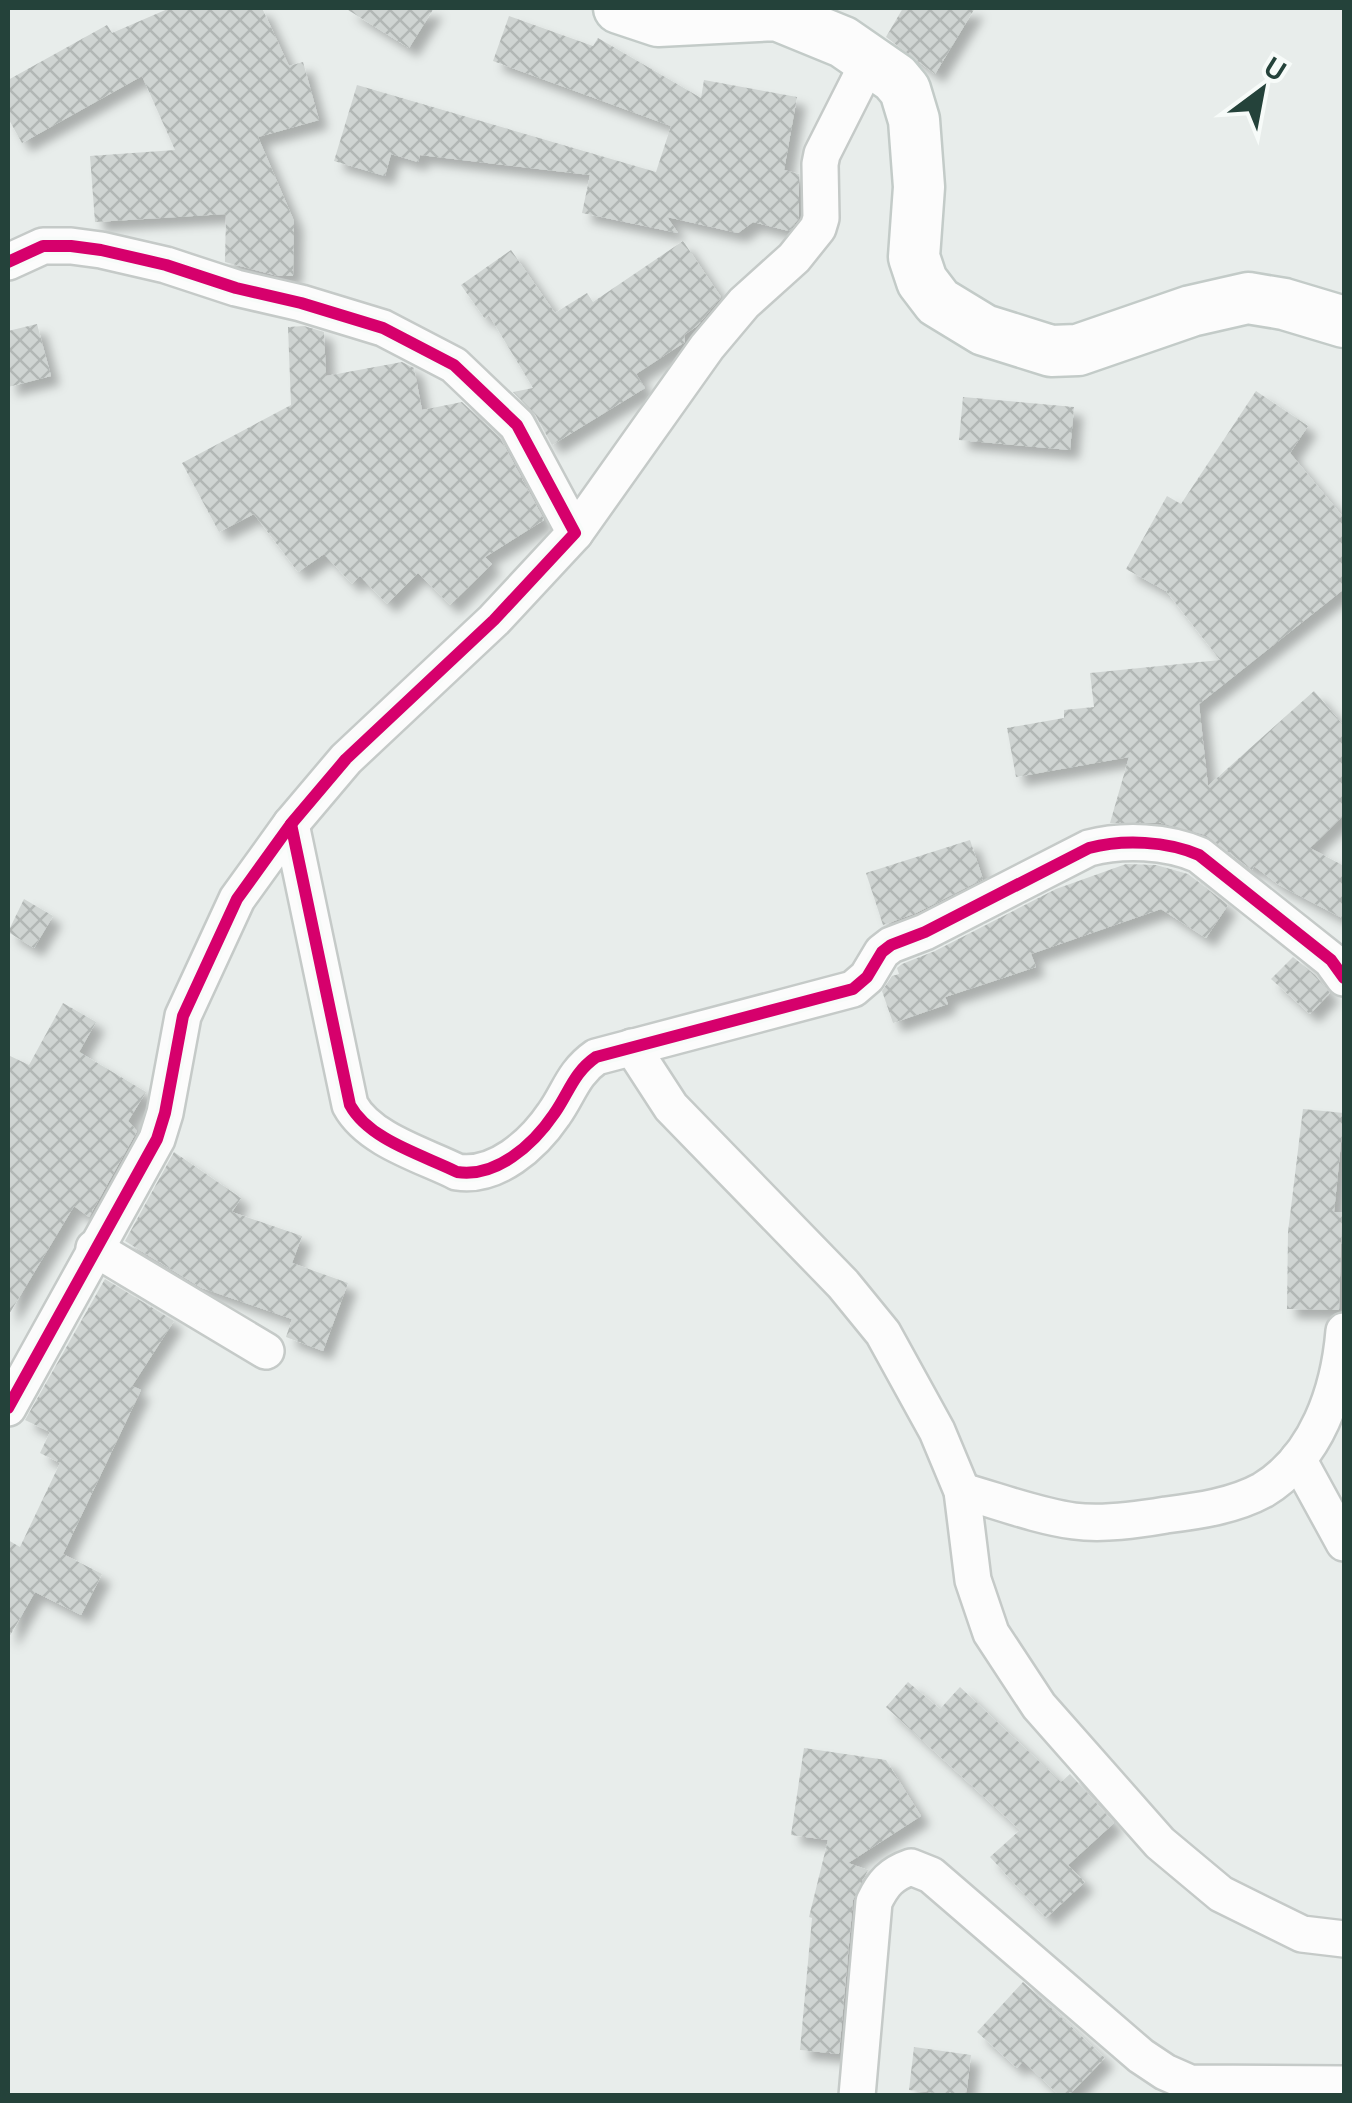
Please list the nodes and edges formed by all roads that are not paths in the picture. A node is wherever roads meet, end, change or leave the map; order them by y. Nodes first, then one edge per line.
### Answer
1 (619, 8) edge
2 (870, 59) junction
3 (8, 262) edge
4 (1344, 322) edge
5 (575, 533) junction
6 (291, 824) junction
7 (1344, 978) edge
8 (632, 1048) junction
9 (94, 1248) junction
10 (1344, 1331) edge
11 (266, 1351) dead end
12 (8, 1408) edge
13 (1298, 1459) junction
14 (962, 1492) junction
15 (1344, 1543) edge
16 (1344, 1939) edge
17 (1344, 2084) edge
18 (857, 2096) edge

1 - 2 street
2 - 4 street
2 - 5 street
3 - 5 street
5 - 6 street
6 - 8 street
6 - 9 street
7 - 8 street
8 - 14 street
9 - 11 street
9 - 12 street
10 - 13 street
13 - 14 street
13 - 15 street
14 - 16 street
17 - 18 street

